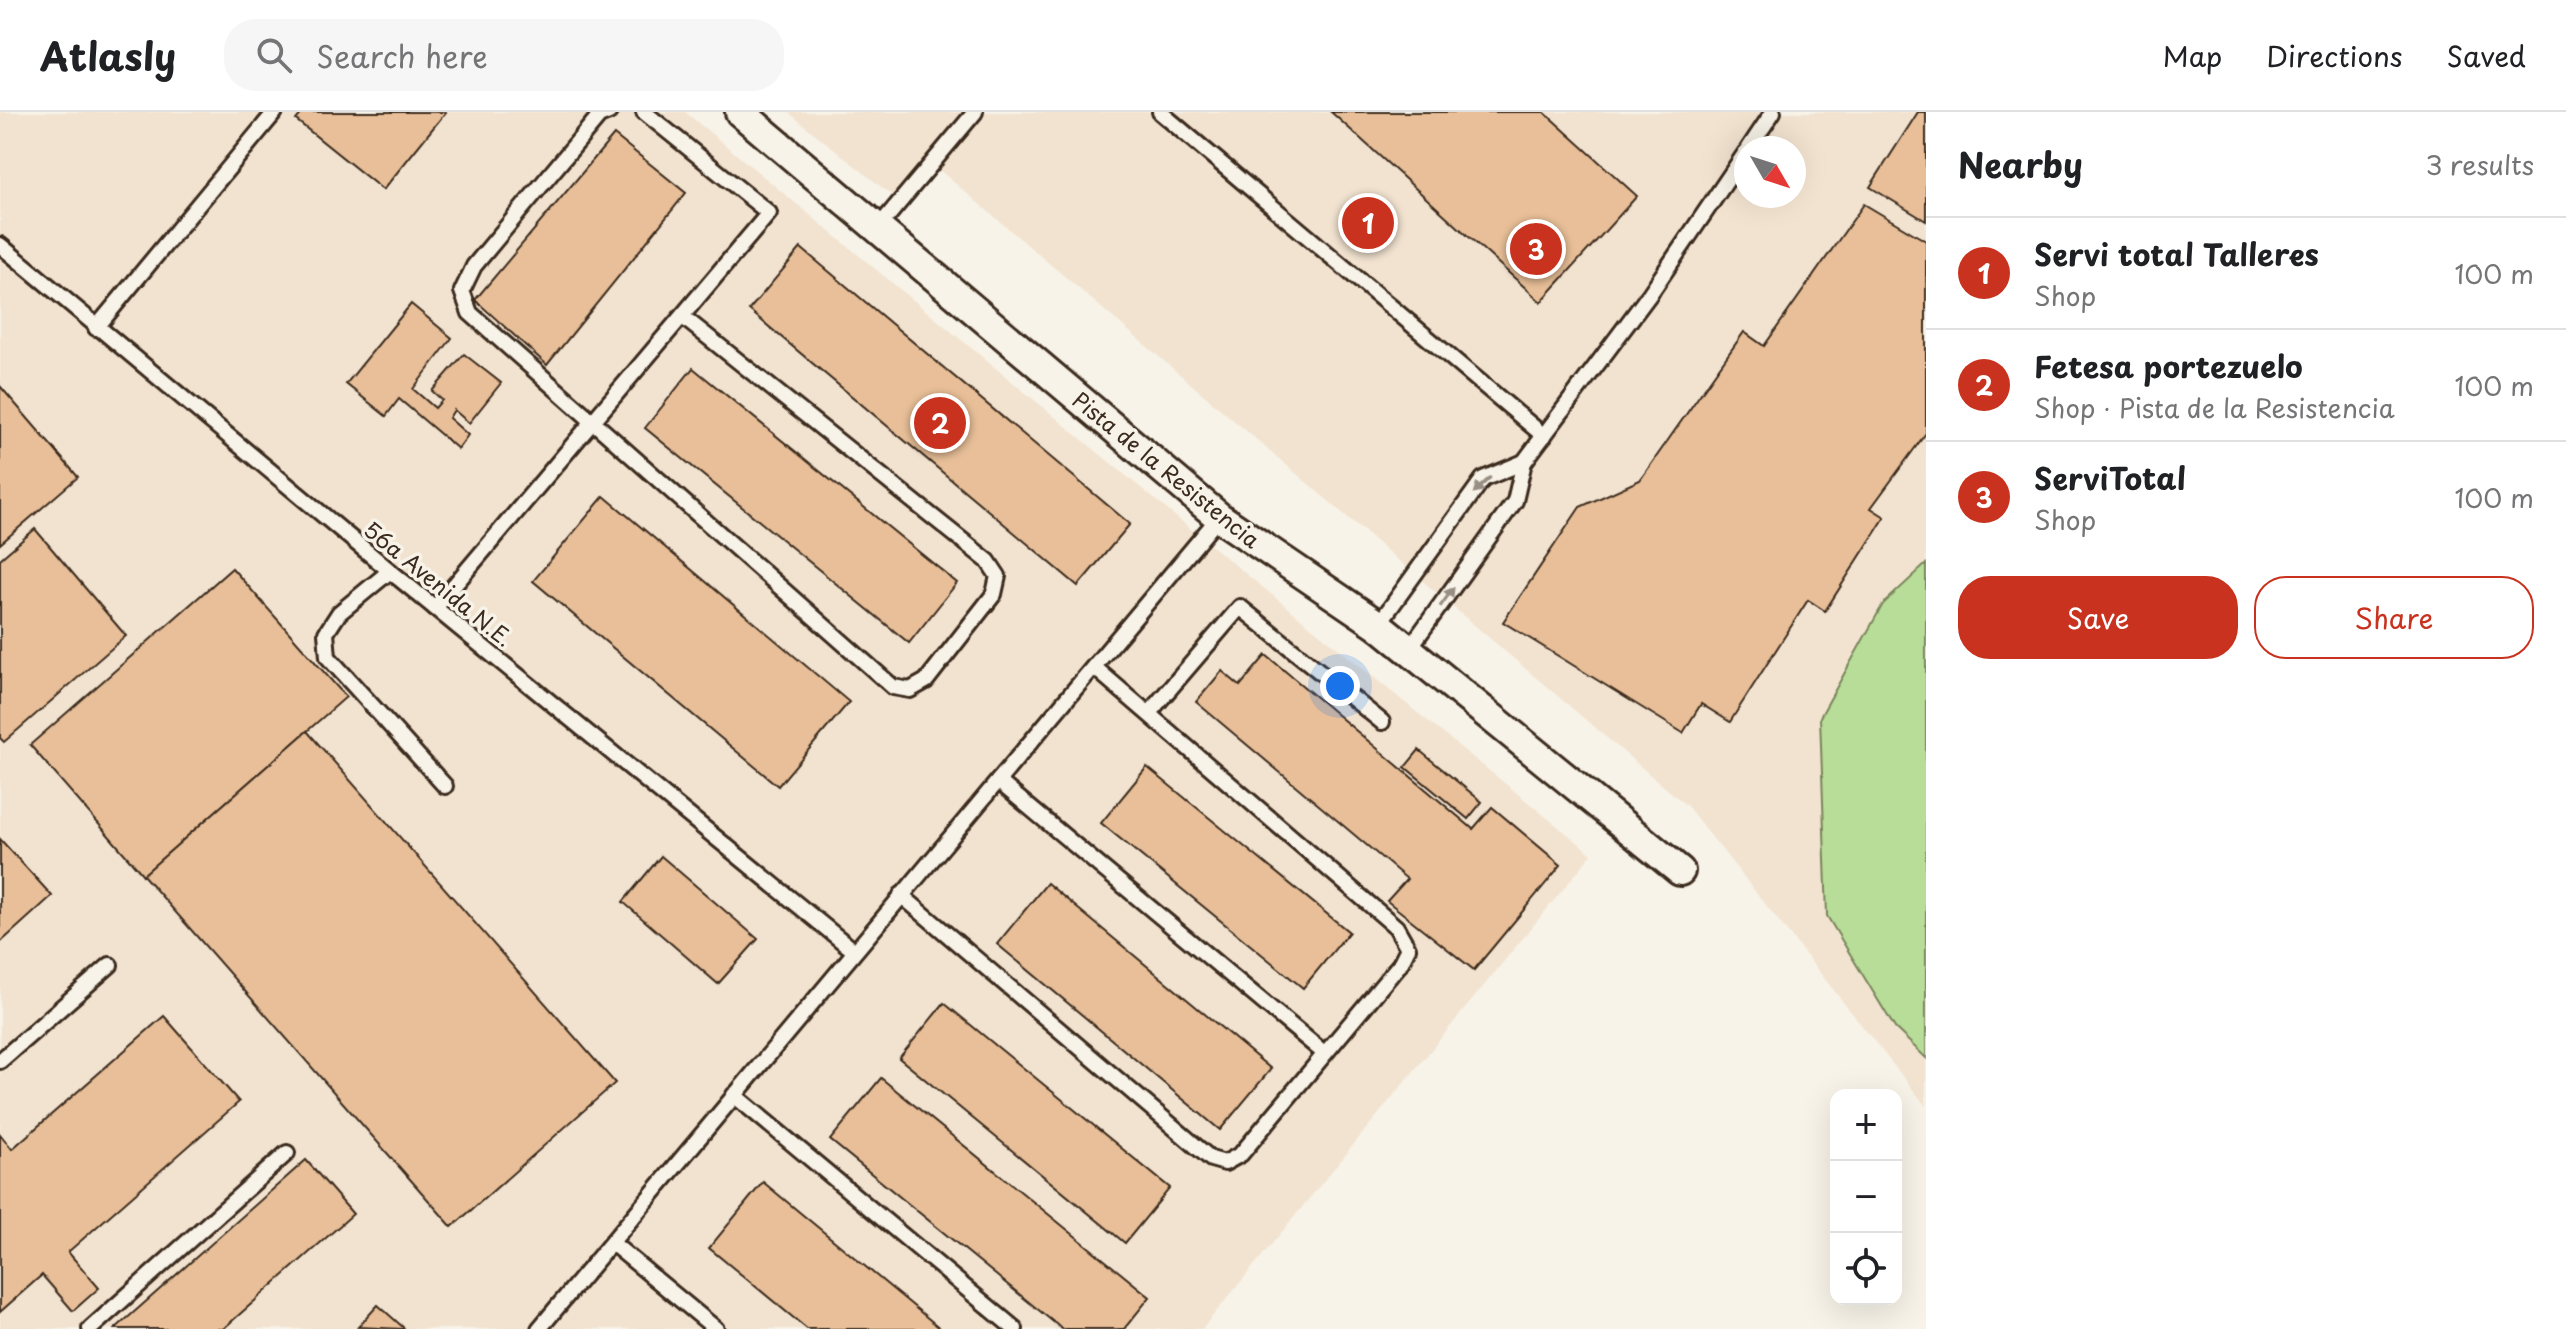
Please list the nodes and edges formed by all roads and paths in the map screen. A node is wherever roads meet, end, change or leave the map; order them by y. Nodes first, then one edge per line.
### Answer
1 (275, 112) edge
2 (609, 112) edge
3 (644, 112) edge
4 (740, 112) edge
5 (975, 112) edge
6 (1160, 112) edge
7 (1773, 112) edge
8 (1757, 136) edge
9 (1734, 169) edge
10 (877, 229) junction
11 (0, 245) edge
12 (683, 317) junction
13 (96, 328) junction
14 (593, 423) junction
15 (1544, 436) junction
16 (1524, 462) junction
17 (1219, 517) junction
18 (390, 571) junction
19 (435, 608) junction
20 (1378, 625) junction
21 (1409, 649) junction
22 (1094, 667) junction
23 (1149, 713) junction
24 (1382, 722) dead end
25 (998, 781) junction
26 (445, 786) dead end
27 (1680, 871) dead end
28 (901, 895) junction
29 (853, 950) junction
30 (110, 965) dead end
31 (1324, 1053) junction
32 (0, 1061) edge
33 (734, 1095) junction
34 (287, 1153) dead end
35 (612, 1243) junction
36 (90, 1329) edge
37 (539, 1329) edge
38 (716, 1329) edge
39 (1015, 1329) edge

1 - 13 lane
2 - 14 lane
3 - 12 lane
4 - 10 street, Pista de la Resistencia
5 - 10 lane
6 - 15 lane
7 - 8 lane
9 - 15 lane
10 - 17 street, Pista de la Resistencia
11 - 13 lane, 56a Avenida N.E.
12 - 14 lane
12 - 14 lane
13 - 18 lane, 56a Avenida N.E.
14 - 19 lane
15 - 16 lane
16 -> 20 lane
21 -> 16 lane
17 - 20 street, Pista de la Resistencia
17 - 22 lane
18 - 19 lane, 56a Avenida N.E.
18 - 26 lane
19 - 29 lane, 56a Avenida N.E.
20 - 21 street, Pista de la Resistencia
21 - 27 street, Pista de la Resistencia
22 - 23 lane
22 - 25 lane
23 - 24 lane
23 - 31 lane
25 - 28 lane
25 - 31 lane
28 - 29 lane
28 - 31 lane
29 - 33 lane
30 - 32 lane
33 - 35 lane
33 - 39 lane
34 - 36 lane
35 - 37 lane
35 - 38 lane

